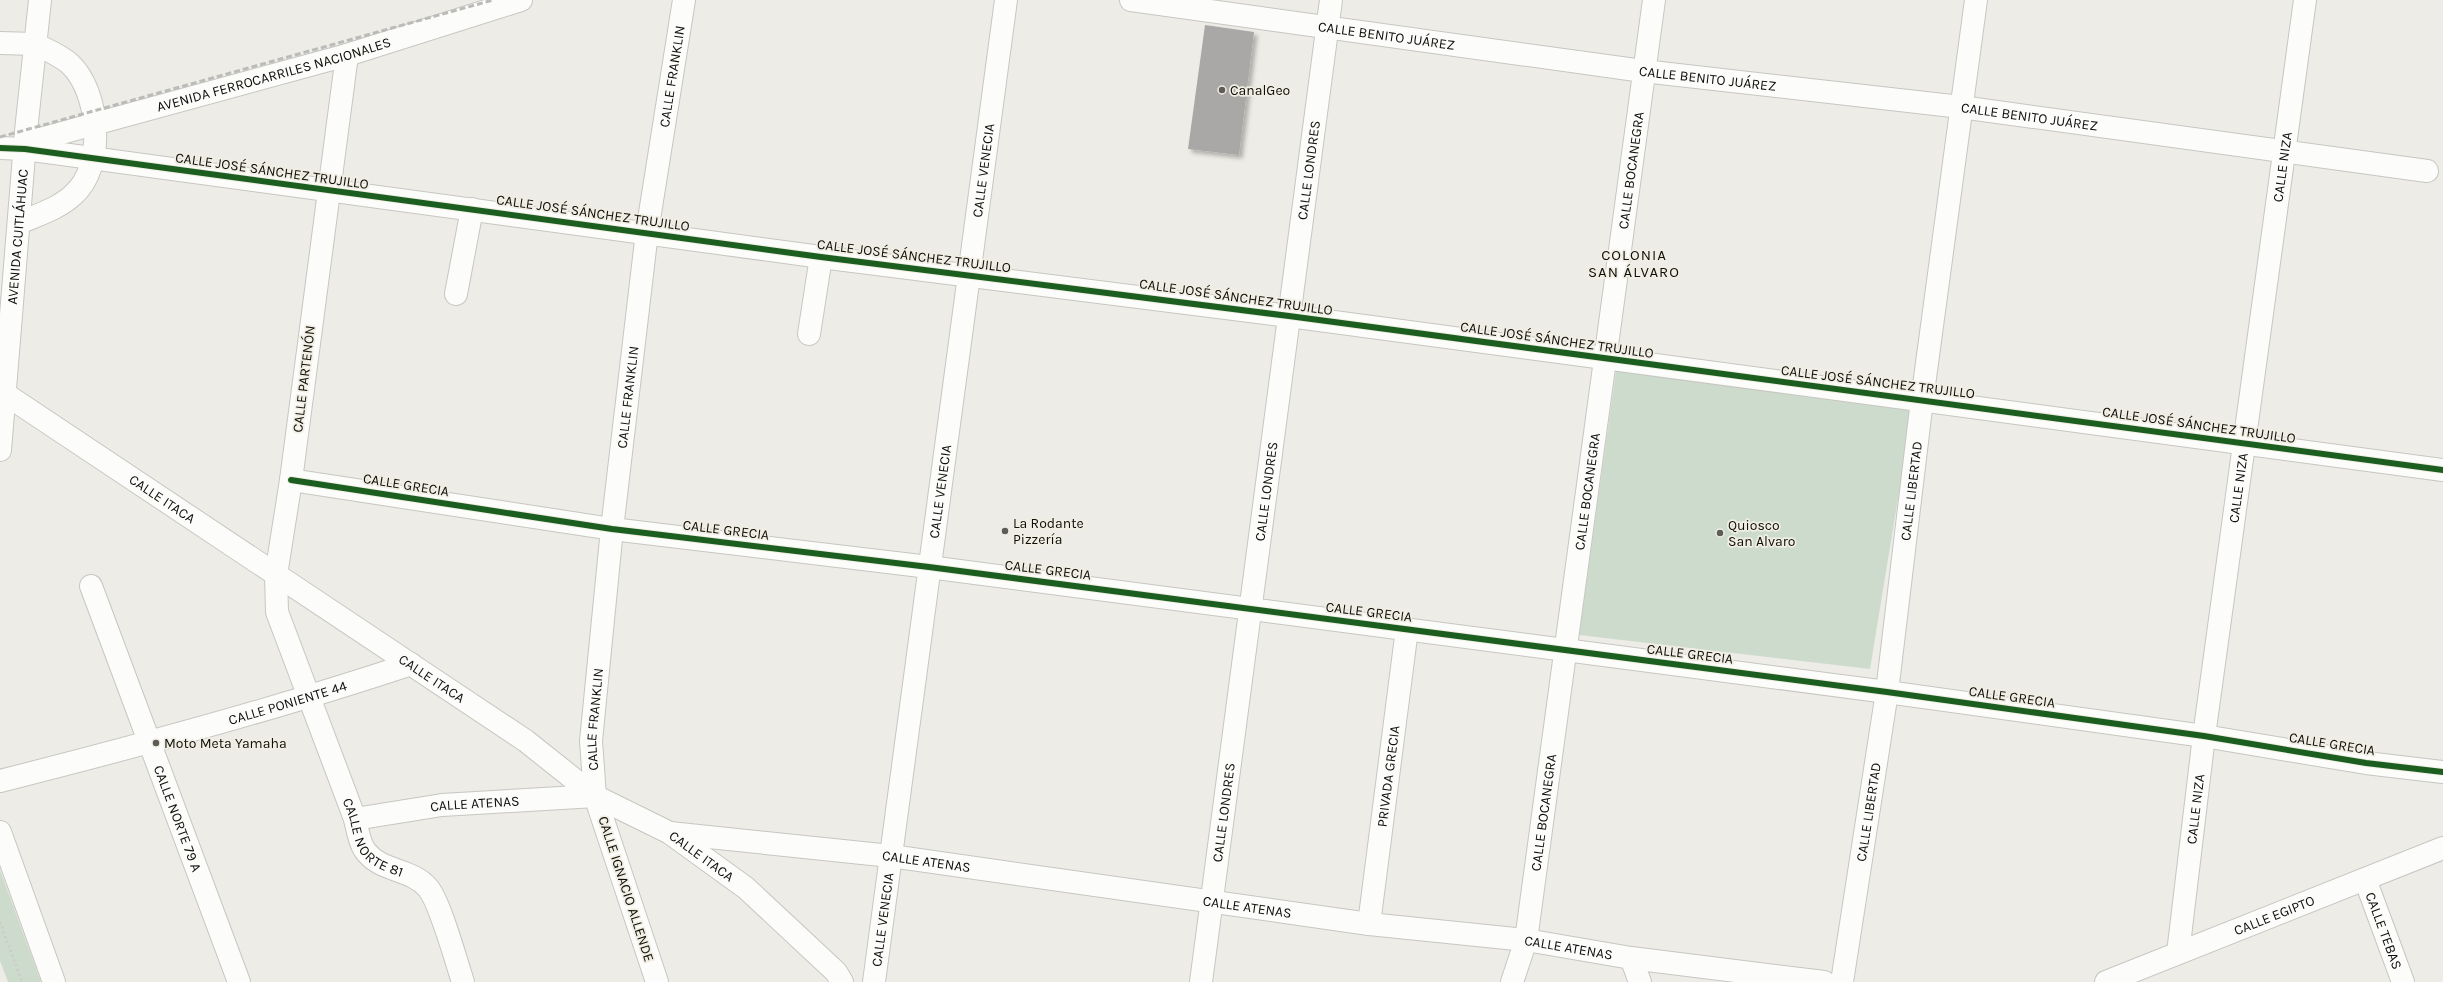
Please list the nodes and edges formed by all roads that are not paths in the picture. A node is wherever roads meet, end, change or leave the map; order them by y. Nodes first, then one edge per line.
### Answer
1 (40, 0) edge
2 (521, 0) edge
3 (684, 0) edge
4 (1006, 0) edge
5 (1131, 0) edge
6 (1331, 0) edge
7 (1654, 0) edge
8 (1976, 0) edge
9 (2305, 0) edge
10 (1327, 26) junction
11 (0, 43) edge
12 (35, 44) junction
13 (347, 55) junction
14 (1642, 71) junction
15 (1961, 107) junction
16 (94, 124) junction
17 (25, 146) junction
18 (0, 148) edge
19 (2286, 150) junction
20 (94, 160) junction
21 (2428, 171) dead end
22 (328, 191) junction
23 (472, 209) junction
24 (19, 223) junction
25 (647, 232) junction
26 (821, 257) junction
27 (968, 274) junction
28 (456, 294) dead end
29 (1289, 316) junction
30 (809, 334) dead end
31 (1604, 359) junction
32 (5, 394) junction
33 (1922, 400) junction
34 (2244, 443) junction
35 (0, 450) edge
36 (2443, 470) edge
37 (291, 480) junction
38 (612, 529) junction
39 (929, 567) junction
40 (276, 575) junction
41 (91, 586) dead end
42 (1249, 609) junction
43 (1408, 629) junction
44 (1565, 650) junction
45 (411, 664) junction
46 (1887, 692) junction
47 (308, 698) junction
48 (2204, 736) junction
49 (150, 743) junction
50 (2443, 772) edge
51 (0, 781) edge
52 (595, 796) junction
53 (355, 820) junction
54 (0, 832) edge
55 (670, 833) junction
56 (2443, 848) edge
57 (891, 856) junction
58 (2365, 879) junction
59 (1211, 900) junction
60 (1370, 924) junction
61 (1526, 940) junction
62 (2178, 953) junction
63 (1631, 958) junction
64 (54, 982) edge
65 (239, 982) edge
66 (463, 982) edge
67 (657, 982) edge
68 (842, 982) edge
69 (874, 982) edge
70 (1201, 982) edge
71 (1512, 982) edge
72 (1640, 982) edge
73 (1824, 982) edge
74 (1842, 982) edge
75 (2106, 982) edge
76 (2403, 982) edge

1 - 12 street, AVENIDA CUITLÁHUAC
2 - 13 street, AVENIDA FERROCARRILES NACIONALES
3 - 25 street, CALLE FRANKLIN
4 - 27 street, CALLE VENECIA
5 - 10 street, CALLE BENITO JUÁREZ
6 - 10 street, CALLE LONDRES
7 - 14 street, CALLE BOCANEGRA
8 - 15 street, CALLE LIBERTAD
9 - 19 street, CALLE NIZA
10 - 14 street, CALLE BENITO JUÁREZ
10 - 29 street, CALLE LONDRES
11 - 12 street
12 - 16 street
12 - 17 street, AVENIDA CUITLÁHUAC
13 - 16 street, AVENIDA FERROCARRILES NACIONALES
13 - 22 street, CALLE PARTENÓN
14 - 15 street, CALLE BENITO JUÁREZ
14 - 31 street, CALLE BOCANEGRA
15 - 19 street, CALLE BENITO JUÁREZ
15 - 33 street, CALLE LIBERTAD
16 - 17 street, AVENIDA FERROCARRILES NACIONALES
16 - 20 street
17 - 18 street
17 - 20 street, CALLE JOSÉ SÁNCHEZ TRUJILLO
17 - 24 street, AVENIDA CUITLÁHUAC
19 - 21 street, CALLE BENITO JUÁREZ
19 - 34 street, CALLE NIZA
20 - 22 street, CALLE JOSÉ SÁNCHEZ TRUJILLO
20 - 24 street
22 - 23 street, CALLE JOSÉ SÁNCHEZ TRUJILLO
22 - 37 street, CALLE PARTENÓN
23 - 25 street, CALLE JOSÉ SÁNCHEZ TRUJILLO
23 - 28 street
24 - 32 street, AVENIDA CUITLÁHUAC
25 - 26 street, CALLE JOSÉ SÁNCHEZ TRUJILLO
25 - 38 street, CALLE FRANKLIN
26 - 27 street, CALLE JOSÉ SÁNCHEZ TRUJILLO
26 - 30 street
27 - 29 street, CALLE JOSÉ SÁNCHEZ TRUJILLO
27 - 39 street, CALLE VENECIA
29 - 31 street, CALLE JOSÉ SÁNCHEZ TRUJILLO
29 - 42 street, CALLE LONDRES
31 - 33 street, CALLE JOSÉ SÁNCHEZ TRUJILLO
31 - 44 street, CALLE BOCANEGRA
32 - 35 street, AVENIDA CUITLÁHUAC
32 - 40 street, CALLE ITACA
33 - 34 street, CALLE JOSÉ SÁNCHEZ TRUJILLO
33 - 46 street, CALLE LIBERTAD
34 - 36 street, CALLE JOSÉ SÁNCHEZ TRUJILLO
34 - 48 street, CALLE NIZA
37 - 38 street, CALLE GRECIA
37 - 40 street, CALLE PARTENÓN
38 - 39 street, CALLE GRECIA
38 - 52 street, CALLE FRANKLIN
39 - 42 street, CALLE GRECIA
39 - 57 street, CALLE VENECIA
40 - 45 street, CALLE ITACA
40 - 47 street, CALLE PARTENÓN
41 - 49 street, CALLE NORTE 79 A
42 - 43 street, CALLE GRECIA
42 - 59 street, CALLE LONDRES
43 - 44 street, CALLE GRECIA
43 - 60 street, PRIVADA GRECIA
44 - 46 street, CALLE GRECIA
44 - 61 street, CALLE BOCANEGRA
45 - 47 street, CALLE PONIENTE 44
45 - 52 street, CALLE ITACA
46 - 48 street, CALLE GRECIA
46 - 74 street, CALLE LIBERTAD
47 - 49 street, CALLE PONIENTE 44
47 - 53 street, CALLE NORTE 81
48 - 50 street, CALLE GRECIA
48 - 62 street, CALLE NIZA
49 - 51 street, CALLE PONIENTE 44
49 - 65 street, CALLE NORTE 79 A
52 - 53 street, CALLE ATENAS
52 - 55 street, CALLE ITACA
52 - 67 street, CALLE IGNACIO ALLENDE
53 - 66 street, CALLE NORTE 81
54 - 64 street
55 - 57 street, CALLE ATENAS
55 - 68 street, CALLE ITACA
56 - 58 street, CALLE EGIPTO
57 - 59 street, CALLE ATENAS
57 - 69 street, CALLE VENECIA
58 - 62 street, CALLE EGIPTO
58 - 76 street, CALLE TEBAS
59 - 60 street, CALLE ATENAS
59 - 70 street, CALLE LONDRES
60 - 61 street, CALLE ATENAS
61 - 63 street, CALLE ATENAS
61 - 71 street, CALLE BOCANEGRA
62 - 75 street, CALLE EGIPTO
63 - 72 street
63 - 73 street, CALLE ATENAS

